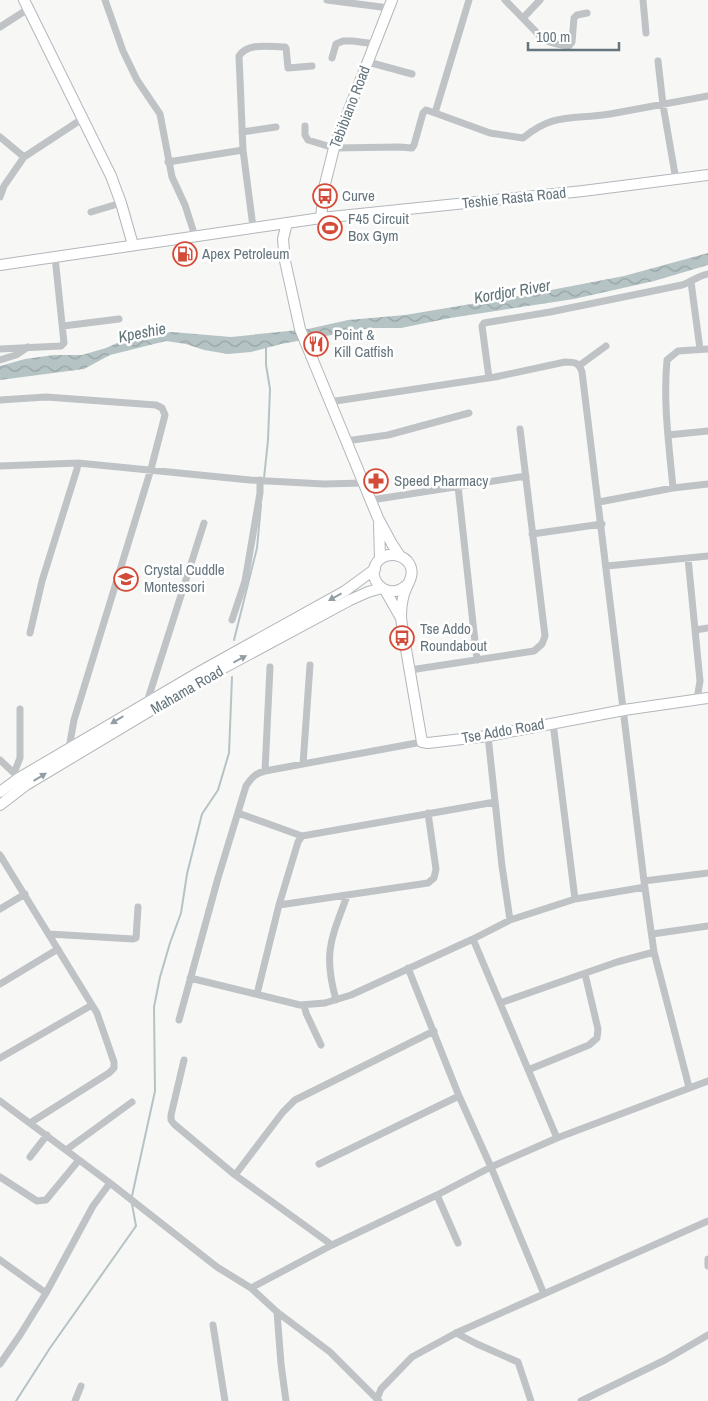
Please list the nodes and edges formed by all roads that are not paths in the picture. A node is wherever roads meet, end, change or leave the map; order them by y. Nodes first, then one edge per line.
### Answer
1 (105, 0) edge
2 (327, 0) edge
3 (469, 0) edge
4 (505, 0) edge
5 (540, 0) edge
6 (643, 0) edge
7 (26, 4) edge
8 (391, 4) edge
9 (587, 13) dead end
10 (522, 18) junction
11 (0, 27) edge
12 (646, 33) dead end
13 (375, 44) junction
14 (332, 58) dead end
15 (658, 61) dead end
16 (368, 62) junction
17 (312, 66) dead end
18 (412, 74) dead end
19 (708, 96) edge
20 (663, 105) junction
21 (435, 113) junction
22 (82, 119) junction
23 (305, 126) dead end
24 (276, 127) dead end
25 (242, 132) junction
26 (0, 136) edge
27 (334, 148) junction
28 (243, 150) junction
29 (24, 157) junction
30 (168, 162) junction
31 (708, 175) edge
32 (676, 180) junction
33 (0, 197) edge
34 (121, 202) junction
35 (91, 212) dead end
36 (320, 218) junction
37 (287, 223) junction
38 (253, 227) junction
39 (195, 236) junction
40 (133, 245) junction
41 (55, 257) junction
42 (0, 265) edge
43 (708, 274) edge
44 (691, 282) junction
45 (119, 319) dead end
46 (63, 326) junction
47 (606, 346) dead end
48 (28, 347) junction
49 (0, 349) edge
50 (700, 349) junction
51 (708, 349) edge
52 (0, 360) edge
53 (580, 365) junction
54 (489, 378) junction
55 (0, 400) edge
56 (330, 402) junction
57 (469, 413) dead end
58 (520, 429) dead end
59 (708, 430) edge
60 (668, 435) junction
61 (346, 441) junction
62 (78, 463) junction
63 (0, 466) edge
64 (150, 469) junction
65 (526, 476) junction
66 (260, 480) junction
67 (364, 483) junction
68 (708, 484) edge
69 (458, 486) junction
70 (673, 488) junction
71 (371, 500) junction
72 (599, 502) junction
73 (378, 518) junction
74 (204, 523) dead end
75 (602, 524) junction
76 (532, 534) junction
77 (400, 556) junction
78 (708, 556) edge
79 (688, 558) junction
80 (380, 559) junction
81 (607, 566) junction
82 (375, 569) junction
83 (408, 585) junction
84 (384, 590) junction
85 (401, 619) junction
86 (232, 620) dead end
87 (708, 628) edge
88 (695, 630) junction
89 (30, 633) dead end
90 (477, 660) junction
91 (310, 665) dead end
92 (270, 667) dead end
93 (410, 670) junction
94 (703, 698) edge
95 (147, 702) junction
96 (20, 709) dead end
97 (624, 710) junction
98 (553, 722) junction
99 (488, 736) junction
100 (422, 742) junction
101 (69, 748) junction
102 (0, 760) edge
103 (303, 764) junction
104 (265, 771) junction
105 (16, 776) junction
106 (0, 792) edge
107 (496, 802) junction
108 (0, 805) edge
109 (428, 812) junction
110 (238, 813) junction
111 (302, 836) junction
112 (0, 855) edge
113 (708, 872) edge
114 (644, 884) junction
115 (24, 894) junction
116 (347, 896) junction
117 (575, 899) junction
118 (279, 905) junction
119 (138, 907) dead end
120 (0, 909) edge
121 (510, 920) junction
122 (708, 926) edge
123 (49, 934) junction
124 (652, 934) junction
125 (473, 939) junction
126 (58, 949) junction
127 (654, 952) junction
128 (408, 968) junction
129 (585, 974) junction
130 (190, 978) junction
131 (0, 984) edge
132 (257, 994) junction
133 (336, 1000) junction
134 (500, 1003) junction
135 (92, 1005) junction
136 (304, 1005) junction
137 (179, 1020) dead end
138 (434, 1031) junction
139 (321, 1045) dead end
140 (0, 1058) edge
141 (184, 1060) dead end
142 (528, 1070) junction
143 (708, 1081) edge
144 (689, 1087) junction
145 (459, 1096) junction
146 (0, 1101) edge
147 (132, 1102) dead end
148 (30, 1123) junction
149 (46, 1135) junction
150 (556, 1138) junction
151 (66, 1150) junction
152 (30, 1157) dead end
153 (79, 1160) junction
154 (320, 1164) dead end
155 (491, 1166) junction
156 (235, 1175) junction
157 (0, 1177) edge
158 (110, 1183) junction
159 (437, 1195) junction
160 (708, 1221) edge
161 (458, 1243) dead end
162 (332, 1245) junction
163 (708, 1259) edge
164 (0, 1260) edge
165 (708, 1266) edge
166 (251, 1288) junction
167 (46, 1292) junction
168 (544, 1294) junction
169 (277, 1312) junction
170 (213, 1325) dead end
171 (456, 1333) junction
172 (708, 1335) edge
173 (0, 1364) edge
174 (81, 1386) dead end
175 (378, 1400) edge
176 (75, 1401) edge
177 (224, 1401) edge
178 (286, 1401) edge
179 (531, 1401) edge
180 (581, 1401) edge

1 - 30 street
2 - 8 street
3 - 21 street
4 - 10 street
5 - 10 street
6 - 12 street
7 - 11 street
7 - 22 street
8 - 13 street, Tebibiano Road
9 - 10 street
13 - 14 street
13 - 16 street, Tebibiano Road
15 - 20 street
16 - 18 street
16 - 27 street, Tebibiano Road
17 - 25 street
19 - 20 street
20 - 21 street
20 - 32 street
21 - 27 street
22 - 29 street
22 - 34 street
23 - 27 street
24 - 25 street
25 - 28 street
26 - 29 street
27 - 36 street, Tebibiano Road
28 - 30 street
28 - 38 street
29 - 33 street
30 - 39 street
31 - 32 street, Teshie Rasta Road
32 - 36 street, Teshie Rasta Road
34 - 35 street
34 - 40 street
36 - 37 street, Teshie Rasta Road
37 - 38 street, Teshie Rasta Road
37 - 56 street
38 - 39 street, Teshie Rasta Road
39 - 40 street, Teshie Rasta Road
40 - 41 street, Teshie Rasta Road
41 - 42 street, Teshie Rasta Road
41 - 46 street
43 - 44 street
44 - 50 street
44 - 54 street
45 - 46 street
46 - 48 street
47 - 53 street
48 - 49 street
48 - 52 street
50 - 51 street
50 - 60 street
53 - 54 street
53 - 72 street
54 - 56 street
55 - 64 street
56 - 61 street
57 - 61 street
58 - 65 street
59 - 60 street
60 - 70 street
61 - 67 street
62 - 63 street
62 - 64 street
62 - 89 street
64 - 66 street
64 - 101 street
65 - 69 street
65 - 76 street
66 - 67 street
66 - 86 street
67 - 71 street
68 - 70 street
69 - 71 street
69 - 90 street
70 - 72 street
71 - 73 street
72 - 75 street
73 - 77 street
73 - 80 street
74 - 95 street
75 - 76 street
75 - 81 street
76 - 90 street
77 - 80 street
77 - 83 street
78 - 79 street
79 - 81 street
79 - 88 street
80 - 82 street
81 - 97 street
82 - 84 street
82 -> 95 street, Mahama Road
83 - 84 street
83 - 85 street
84 - 85 street
108 -> 84 street, Mahama Road
85 - 93 street
87 - 88 street
88 - 94 street
90 - 93 street
91 - 103 street
92 - 104 street
93 - 100 street
94 - 97 street, Tse Addo Road
95 -> 101 street, Mahama Road
96 - 105 street
97 - 98 street, Tse Addo Road
97 - 114 street
98 - 99 street, Tse Addo Road
98 - 117 street
99 - 100 street, Tse Addo Road
99 - 107 street
100 - 103 street
101 - 105 street, Mahama Road
102 - 105 street
103 - 104 street
104 - 110 street
105 - 106 street, Mahama Road
107 - 109 street
107 - 121 street
109 - 111 street
109 - 116 street
110 - 111 street
110 - 130 street
111 - 118 street
112 - 115 street
113 - 114 street
114 - 117 street
114 - 124 street
115 - 120 street
115 - 123 street
116 - 118 street
116 - 133 street
117 - 121 street
118 - 132 street
119 - 123 street
121 - 125 street
122 - 124 street
123 - 126 street
124 - 127 street
125 - 128 street
125 - 134 street
126 - 131 street
126 - 135 street
127 - 129 street
127 - 144 street
128 - 133 street
128 - 138 street
129 - 134 street
129 - 142 street
130 - 132 street
130 - 137 street
132 - 136 street
133 - 136 street
134 - 142 street
135 - 140 street
135 - 148 street
136 - 139 street
138 - 145 street
138 - 156 street
141 - 156 street
142 - 150 street
143 - 144 street
144 - 150 street
145 - 154 street
145 - 155 street
146 - 148 street
147 - 151 street
148 - 149 street
149 - 151 street
149 - 152 street
150 - 155 street
151 - 153 street
153 - 157 street
153 - 158 street
155 - 159 street
155 - 168 street
156 - 162 street
158 - 166 street
158 - 167 street
159 - 161 street
159 - 162 street
160 - 168 street
162 - 166 street
163 - 165 street
164 - 167 street
166 - 169 street
167 - 173 street
168 - 171 street
169 - 175 street
169 - 178 street
170 - 177 street
171 - 175 street
171 - 179 street
172 - 180 street
174 - 176 street

